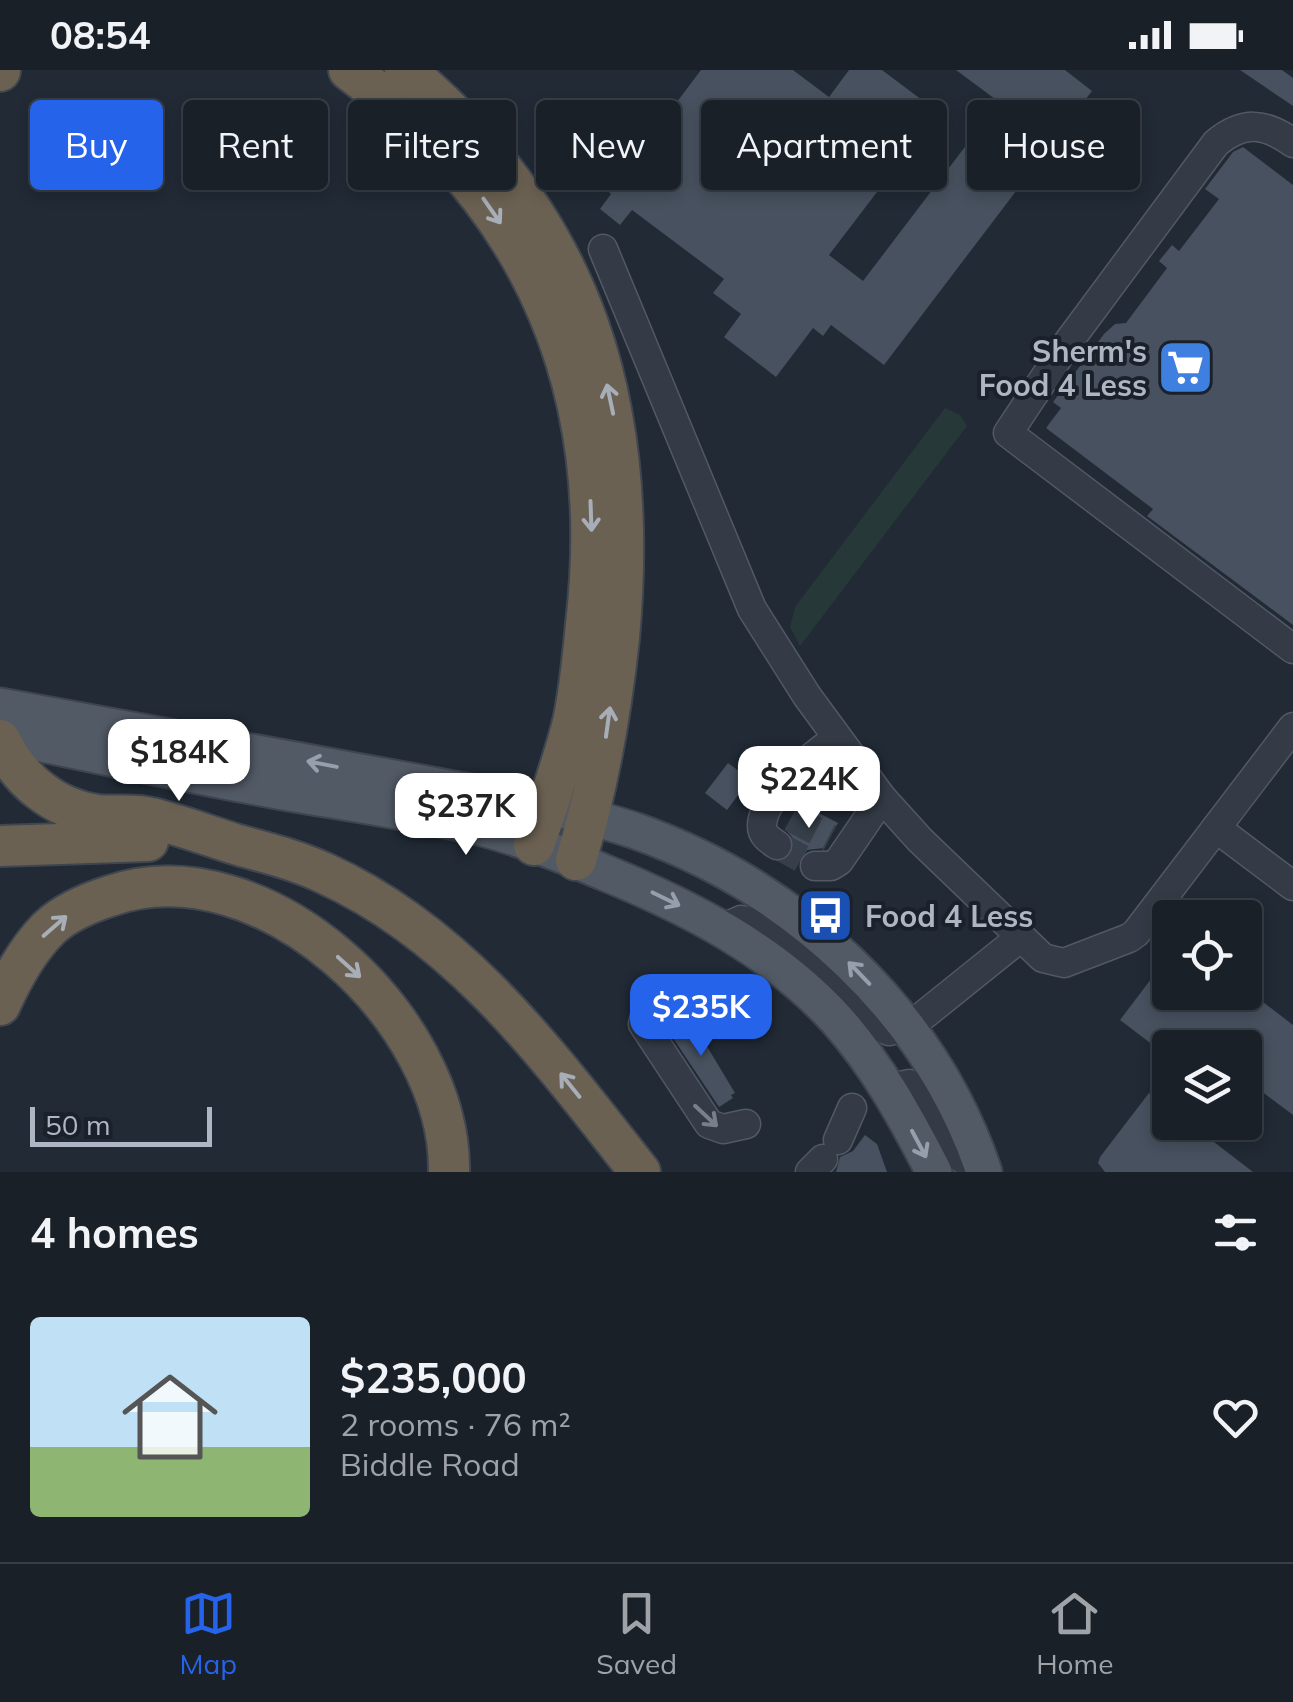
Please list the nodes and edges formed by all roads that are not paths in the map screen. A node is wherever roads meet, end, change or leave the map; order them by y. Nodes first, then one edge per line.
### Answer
1 (348, 70) edge
2 (405, 70) edge
3 (1293, 142) edge
4 (603, 249) dead end
5 (1293, 649) edge
6 (0, 706) edge
7 (1293, 727) edge
8 (0, 738) edge
9 (836, 739) junction
10 (547, 806) junction
11 (782, 815) dead end
12 (589, 817) junction
13 (1216, 828) junction
14 (534, 844) junction
15 (0, 846) edge
16 (242, 846) junction
17 (576, 860) junction
18 (1293, 886) edge
19 (724, 928) junction
20 (1021, 937) junction
21 (0, 1005) edge
22 (713, 1006) dead end
23 (909, 1026) junction
24 (890, 1088) junction
25 (852, 1108) dead end
26 (746, 1124) dead end
27 (824, 1157) edge
28 (449, 1172) edge
29 (640, 1172) edge
30 (934, 1172) edge
31 (982, 1172) edge

1 -> 10 highway
12 -> 2 highway
3 - 5 lane
4 - 9 lane
10 -> 6 main road
7 - 13 lane
8 - 14 main road
8 - 16 highway
9 - 11 lane
9 - 20 lane
10 - 12 main road
10 - 14 highway
12 - 17 highway
23 -> 12 main road
13 - 18 lane
13 - 20 lane
14 - 17 main road
15 - 16 highway
29 -> 16 highway
17 -> 19 main road
19 - 23 lane
19 - 24 main road
20 - 23 lane
21 -> 28 highway
22 -> 26 lane
23 - 31 main road
24 -> 30 main road
24 - 31 lane
25 - 27 lane

